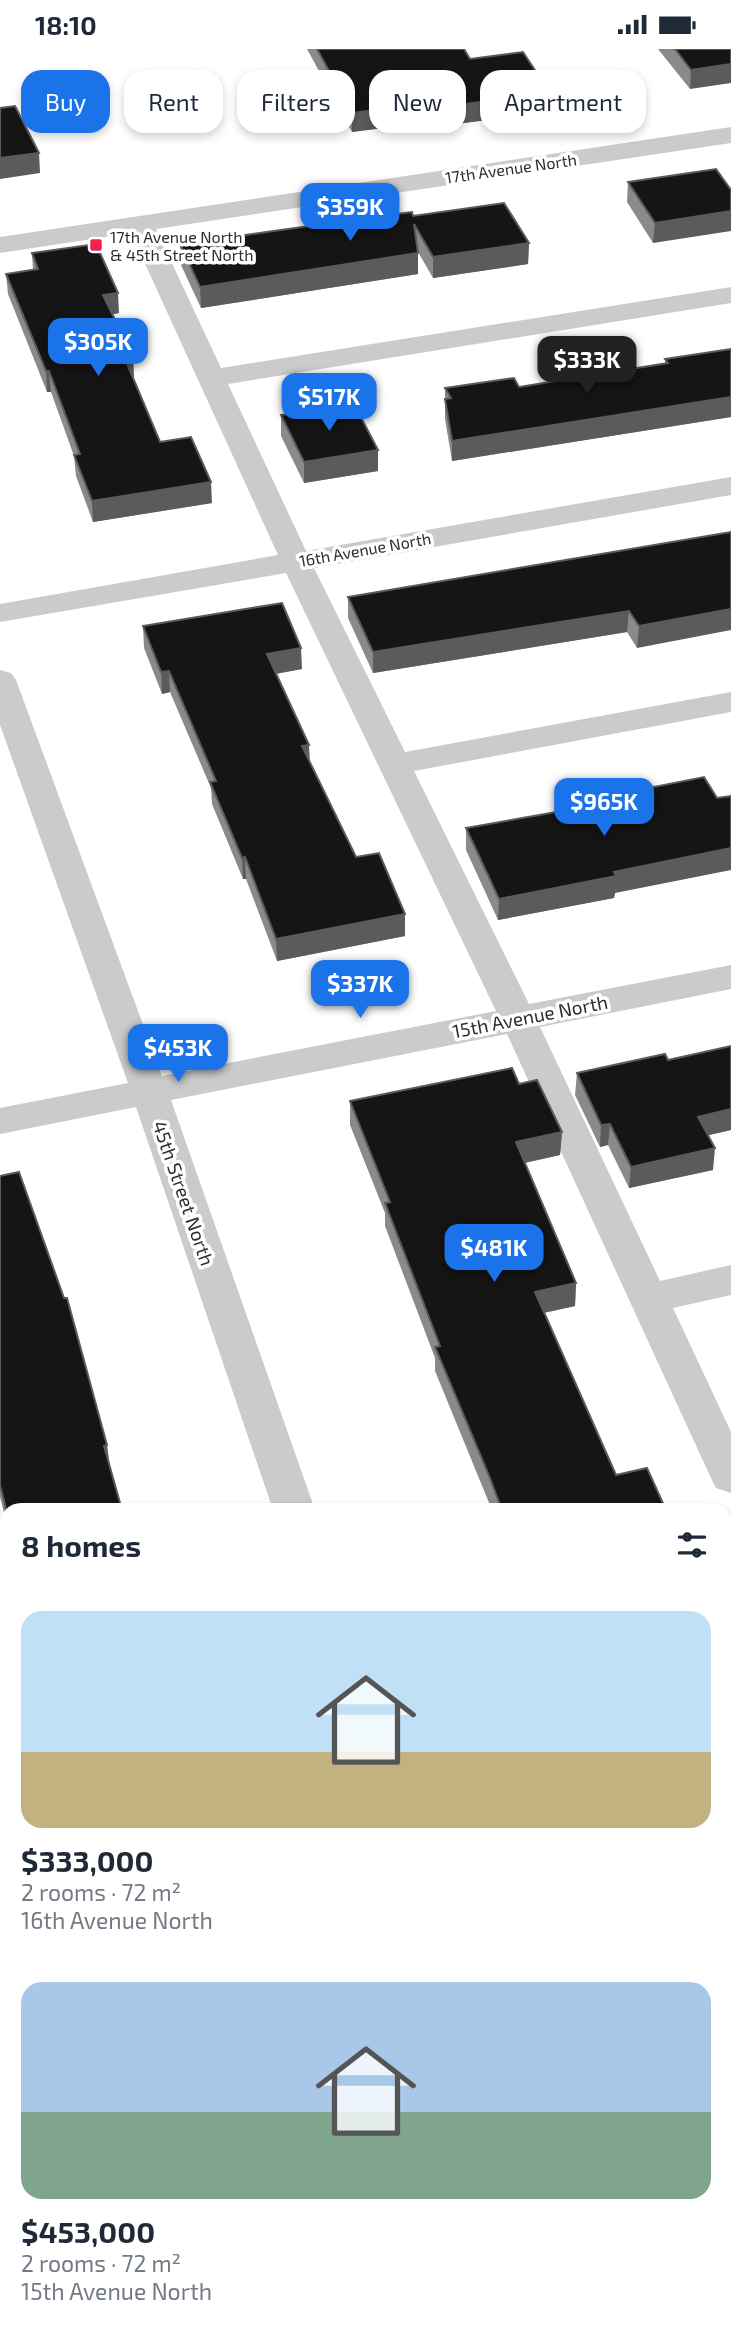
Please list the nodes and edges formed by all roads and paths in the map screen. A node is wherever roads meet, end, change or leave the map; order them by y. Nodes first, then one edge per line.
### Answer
1 (731, 135) edge
2 (140, 223) junction
3 (0, 245) edge
4 (731, 295) edge
5 (211, 378) junction
6 (731, 486) edge
7 (296, 562) junction
8 (0, 613) edge
9 (0, 680) edge
10 (731, 702) edge
11 (395, 764) junction
12 (731, 977) edge
13 (518, 1018) junction
14 (149, 1090) junction
15 (0, 1121) edge
16 (731, 1280) edge
17 (648, 1299) junction
18 (731, 1476) edge
19 (292, 1503) edge

1 - 2 street, 17th Avenue North
2 - 3 street, 17th Avenue North
2 - 5 street
4 - 5 street
5 - 7 street
6 - 7 street, 16th Avenue North
7 - 8 street, 16th Avenue North
7 - 11 street
9 - 14 street, 45th Street North
10 - 11 street
11 - 13 street
12 - 13 street, 15th Avenue North
13 - 14 street, 15th Avenue North
13 - 17 street
14 - 15 street, 15th Avenue North
14 - 19 street, 45th Street North
16 - 17 street
17 - 18 street

